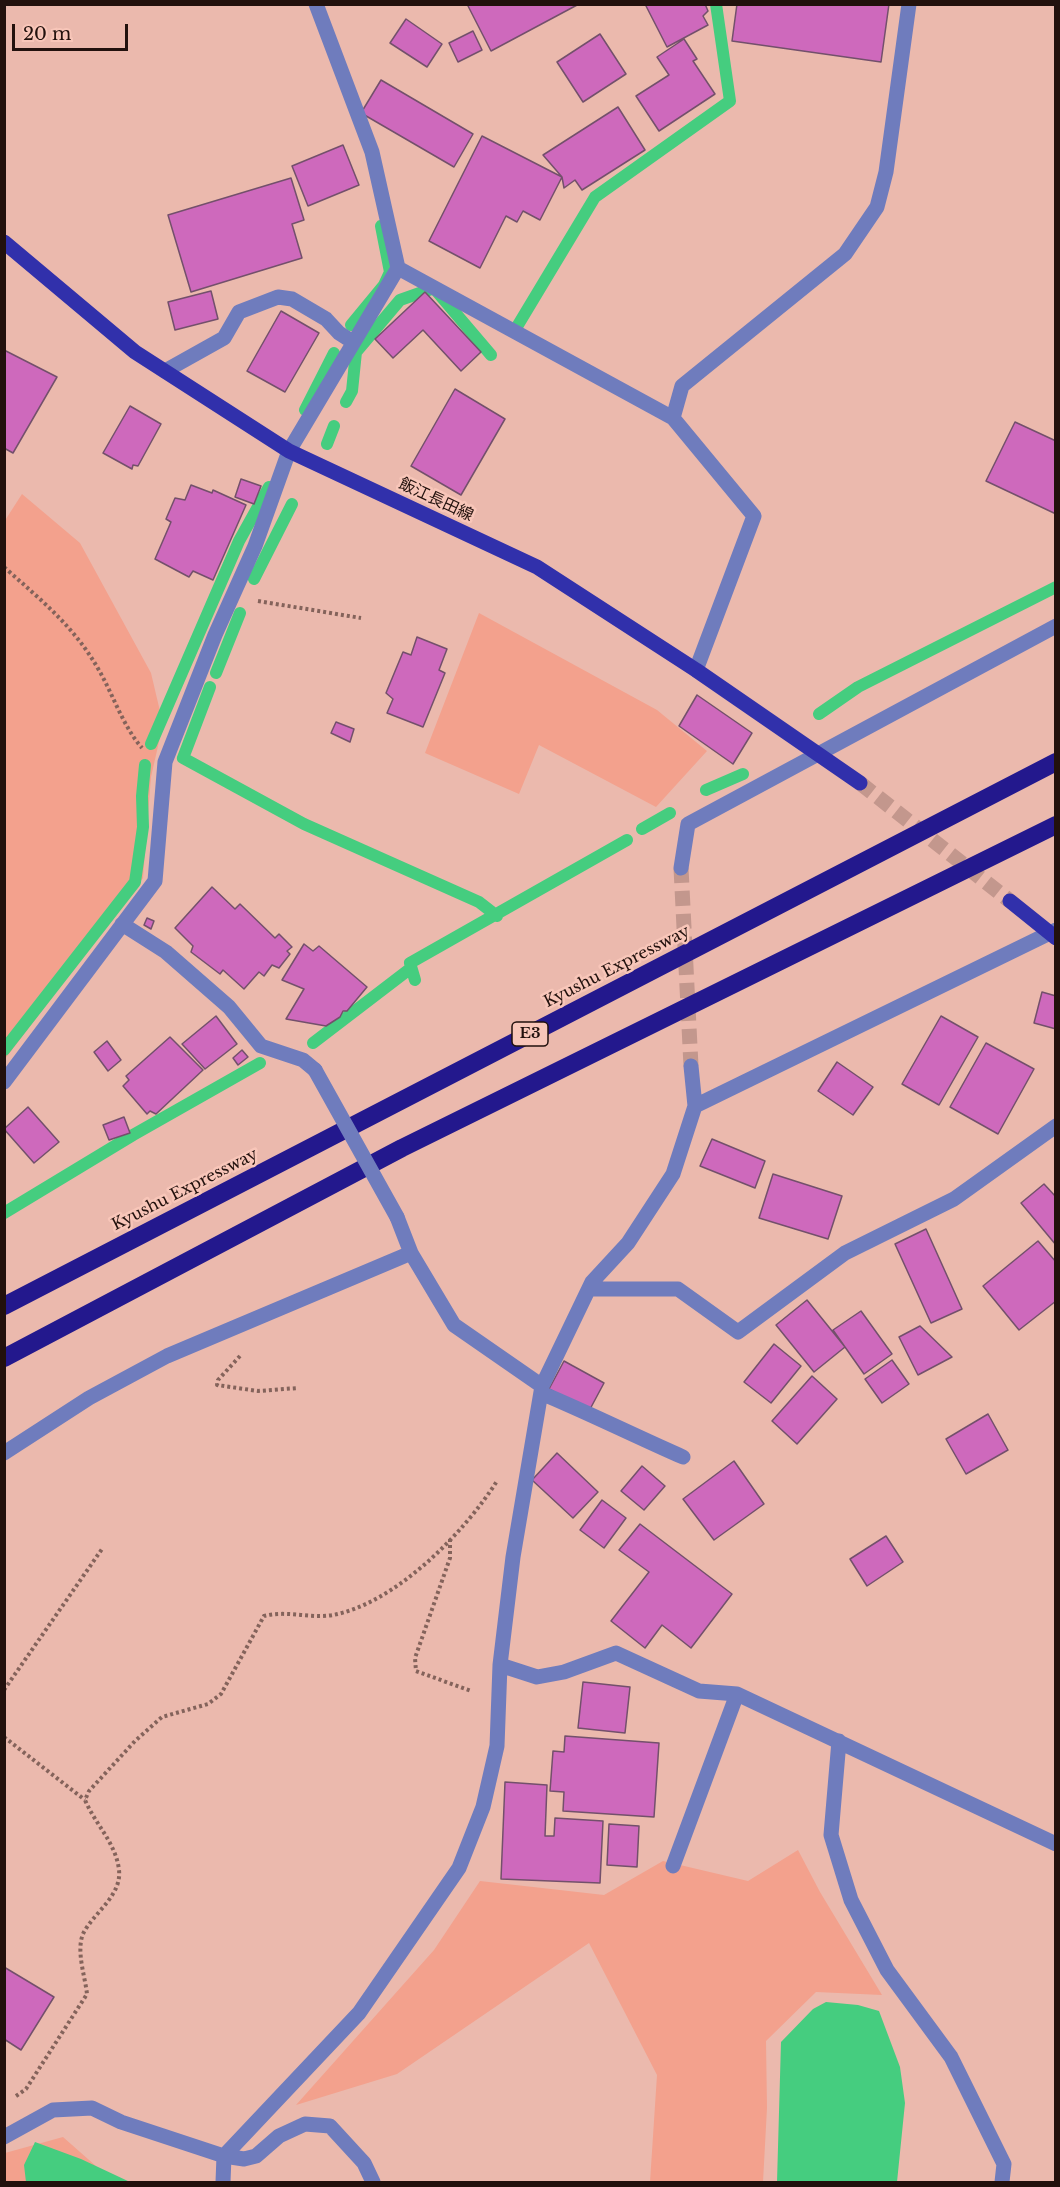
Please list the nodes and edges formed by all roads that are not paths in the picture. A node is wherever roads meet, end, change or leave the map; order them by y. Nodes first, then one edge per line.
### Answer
1 (316, 4) edge
2 (909, 4) edge
3 (4, 242) edge
4 (398, 268) junction
5 (353, 342) junction
6 (165, 371) junction
7 (673, 418) junction
8 (289, 451) junction
9 (1056, 626) edge
10 (696, 670) junction
11 (818, 752) junction
12 (1056, 762) edge
13 (860, 783) tunnel mouth
14 (1056, 825) edge
15 (681, 868) tunnel mouth
16 (1010, 900) tunnel mouth
17 (122, 924) junction
18 (1054, 934) edge
19 (691, 1066) tunnel mouth
20 (4, 1082) edge
21 (695, 1106) junction
22 (1056, 1126) edge
23 (411, 1253) junction
24 (589, 1288) junction
25 (4, 1306) edge
26 (4, 1358) edge
27 (541, 1390) junction
28 (4, 1452) edge
29 (683, 1457) dead end
30 (500, 1665) junction
31 (737, 1694) junction
32 (839, 1741) junction
33 (1056, 1844) edge
34 (673, 1866) dead end
35 (4, 2137) edge
36 (224, 2156) junction
37 (223, 2182) edge
38 (373, 2182) edge
39 (1002, 2182) edge

1 - 4 street
2 - 7 street
3 - 6 main road, 飯江長田線
4 - 5 street
4 - 7 street
5 - 6 street
5 - 8 street
6 - 8 main road, 飯江長田線
7 - 10 street
8 - 10 main road, 飯江長田線
8 - 17 street
9 - 11 street
10 - 11 main road, 飯江長田線
11 - 13 main road, 飯江長田線
11 - 15 street
12 - 25 highway, Kyushu Expressway / E3
14 - 26 highway
16 - 18 main road
17 - 20 street
17 - 23 street, bridge
18 - 21 street
19 - 21 street
21 - 24 street
22 - 24 street
23 - 27 street
23 - 28 street
24 - 27 street
27 - 29 street
27 - 30 street
30 - 31 street
30 - 36 street
31 - 32 street
31 - 34 street
32 - 33 street
32 - 39 street
35 - 36 street
36 - 37 street
36 - 38 street

